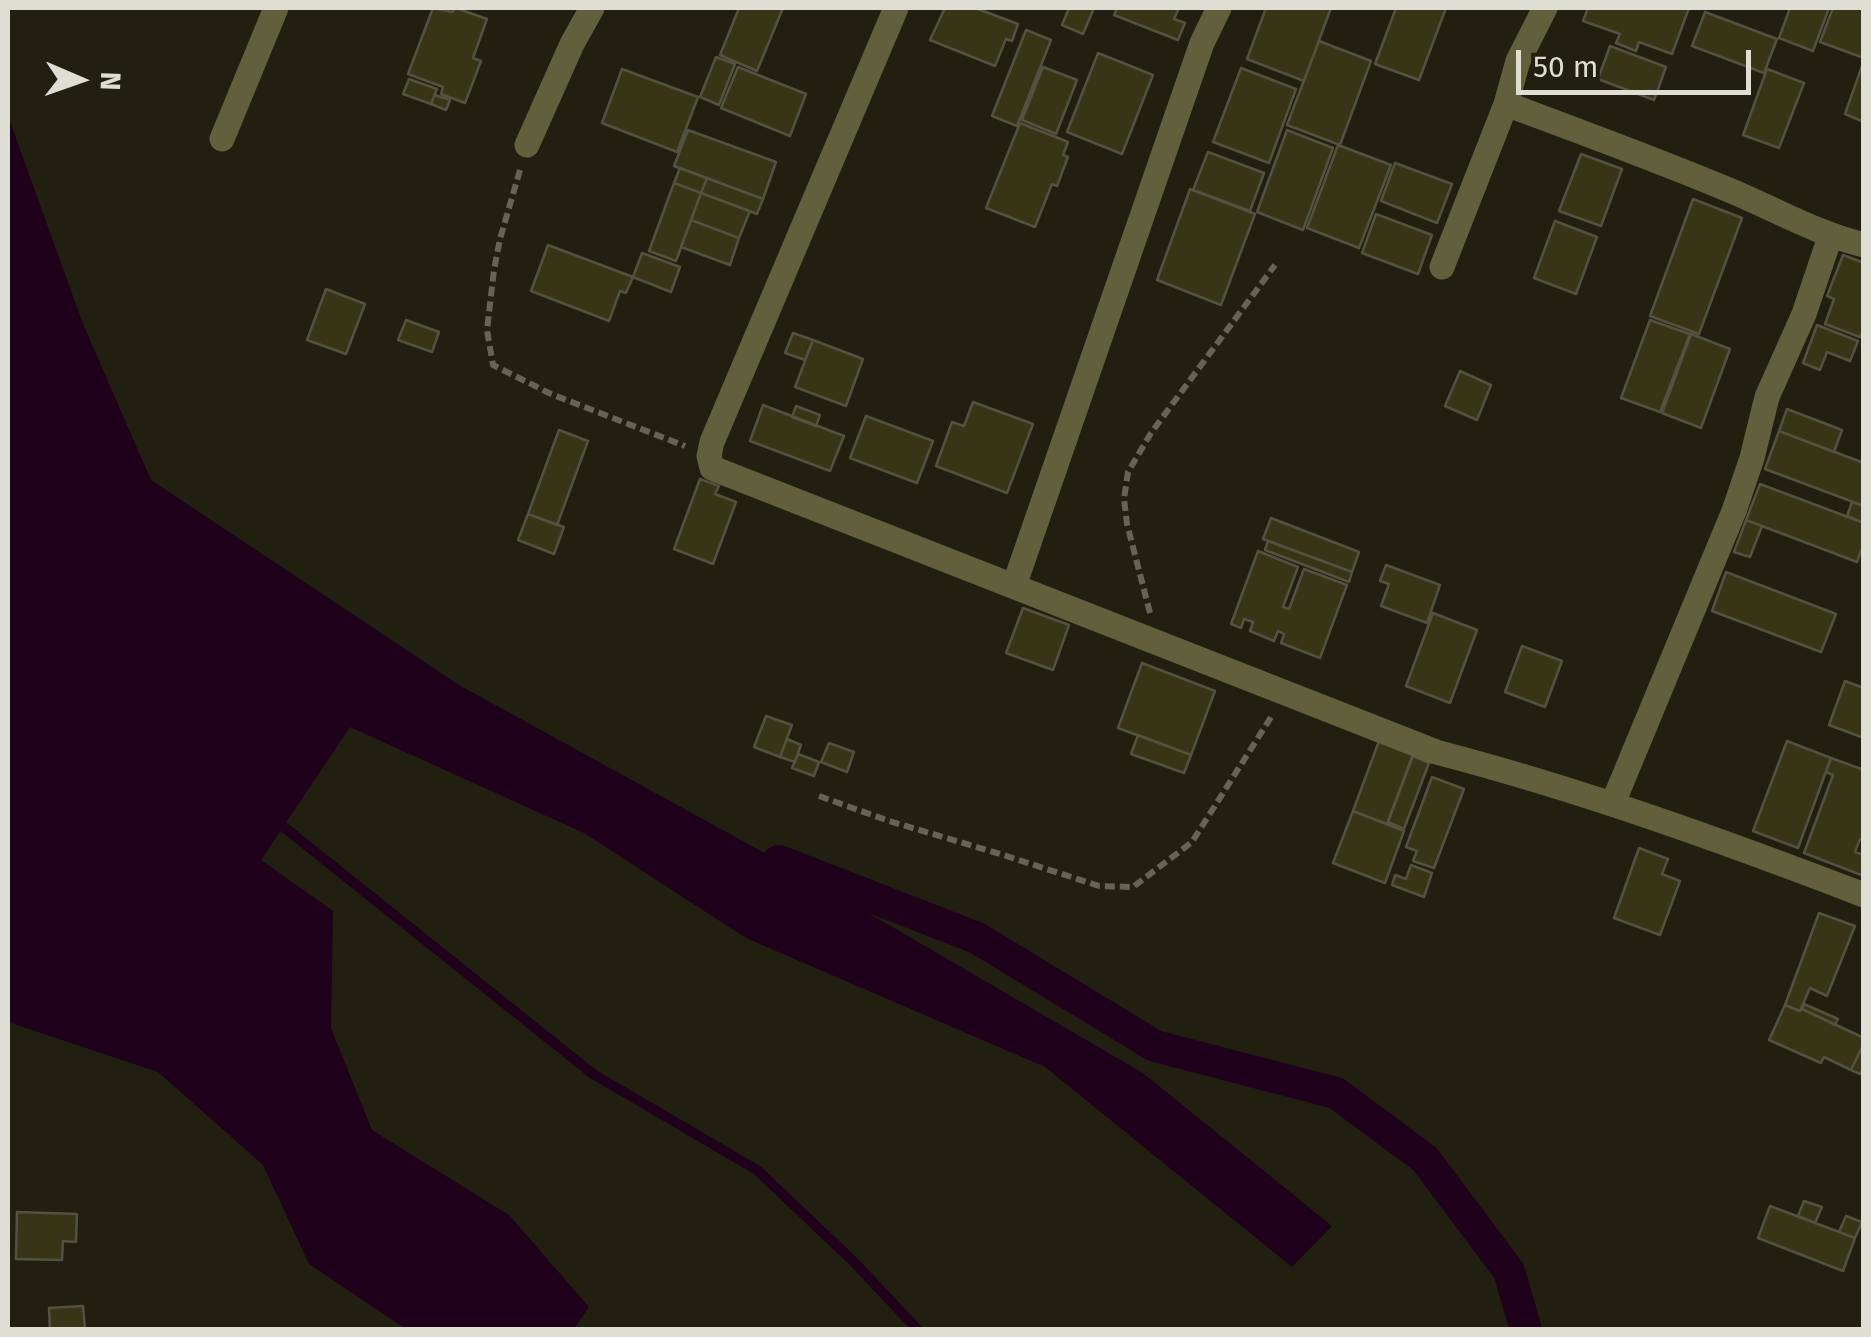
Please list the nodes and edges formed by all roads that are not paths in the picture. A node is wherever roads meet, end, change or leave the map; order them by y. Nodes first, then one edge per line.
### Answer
1 (276, 8) edge
2 (592, 8) edge
3 (896, 8) edge
4 (1219, 8) edge
5 (1545, 8) edge
6 (1506, 104) junction
7 (222, 139) dead end
8 (526, 144) road end
9 (1830, 237) junction
10 (1864, 245) edge
11 (1442, 267) dead end
12 (1014, 586) junction
13 (1613, 803) junction
14 (1864, 895) edge

1 - 7 street
2 - 8 street
3 - 12 street
4 - 12 street
5 - 6 street
6 - 9 street
6 - 11 street
9 - 10 street
9 - 13 street
12 - 13 street
13 - 14 street

